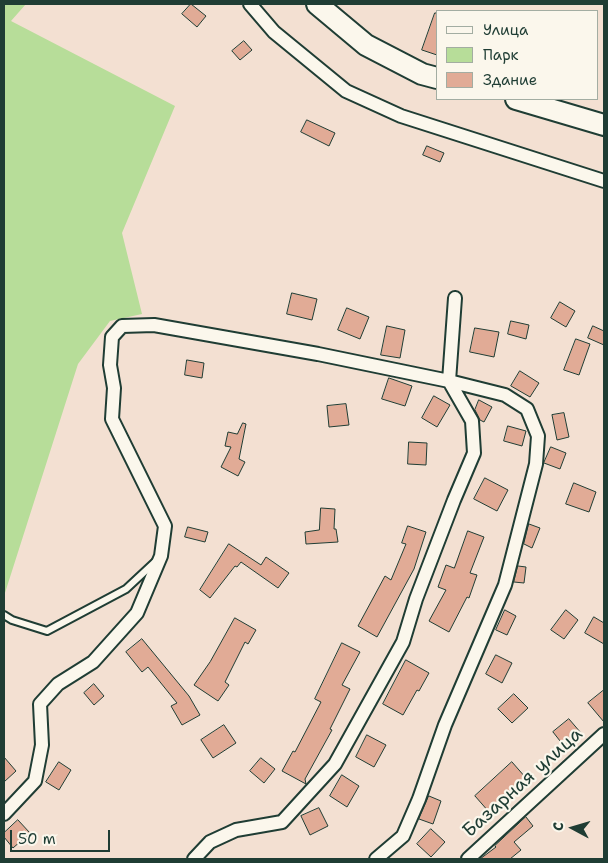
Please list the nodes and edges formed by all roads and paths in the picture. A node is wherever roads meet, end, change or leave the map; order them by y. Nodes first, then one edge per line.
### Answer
1 (250, 4) edge
2 (317, 4) edge
3 (436, 78) edge
4 (519, 100) edge
5 (604, 125) edge
6 (604, 181) edge
7 (455, 298) dead end
8 (450, 381) junction
9 (162, 556) junction
10 (4, 615) edge
11 (604, 734) edge
12 (4, 814) edge
13 (194, 859) edge
14 (376, 859) edge
15 (468, 859) edge

1 - 6 street
2 - 3 main road
4 - 5 main road
7 - 8 street
8 - 9 street
8 - 13 street
8 - 14 street
9 - 10 lane
9 - 12 street
11 - 15 street, Базарная улица

